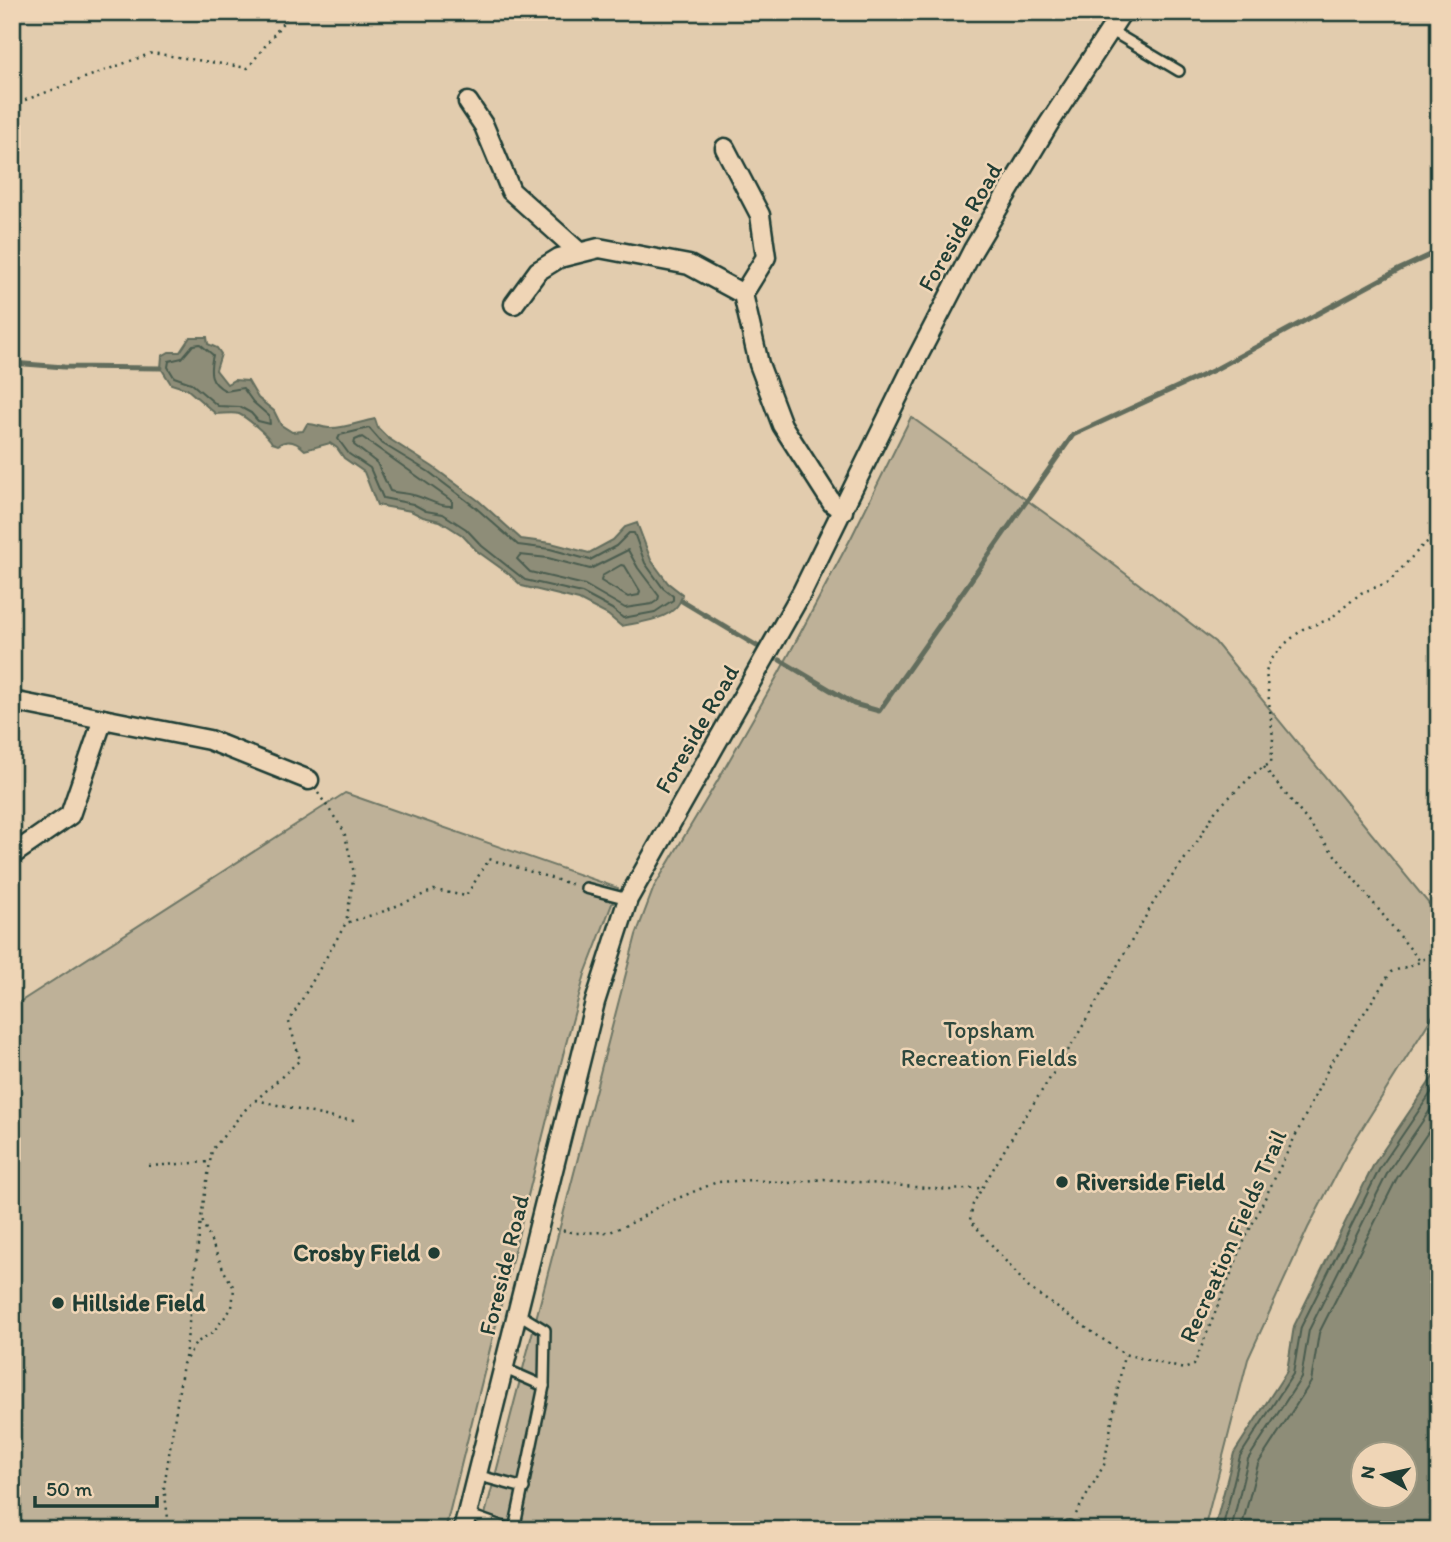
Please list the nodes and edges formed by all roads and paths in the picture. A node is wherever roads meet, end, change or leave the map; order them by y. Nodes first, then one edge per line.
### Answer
1 (287, 12) edge
2 (1122, 12) edge
3 (1110, 30) junction
4 (1179, 71) dead end
5 (468, 102) dead end
6 (12, 105) edge
7 (725, 148) dead end
8 (579, 252) junction
9 (743, 294) junction
10 (514, 304) dead end
11 (843, 511) junction
12 (1439, 534) edge
13 (12, 701) edge
14 (103, 719) junction
15 (1264, 767) junction
16 (309, 780) joint
17 (12, 855) edge
18 (586, 888) joint
19 (628, 899) junction
20 (346, 923) junction
21 (1439, 946) edge
22 (1420, 962) junction
23 (256, 1100) junction
24 (354, 1120) dead end
25 (210, 1162) junction
26 (149, 1166) dead end
27 (982, 1188) junction
28 (201, 1217) junction
29 (549, 1228) dead end
30 (517, 1313) junction
31 (1124, 1354) junction
32 (183, 1364) junction
33 (503, 1368) junction
34 (544, 1386) junction
35 (476, 1475) junction
36 (524, 1488) junction
37 (465, 1522) edge
38 (1067, 1528) edge
39 (168, 1529) edge
40 (513, 1530) edge

1 - 6 path
2 - 3 street, Foreside Road
3 - 4 lane
3 - 11 street, Foreside Road
5 - 8 street
7 - 9 street
8 - 9 street
8 - 10 street
9 - 11 street
11 - 19 street, Foreside Road
12 - 15 path
13 - 14 street
14 - 16 street
14 - 17 street
15 - 22 path
15 - 27 path, Recreation Fields Trail
16 - 20 path
18 - 19 lane
18 - 20 path
19 - 30 street, Foreside Road
20 - 23 path
21 - 22 path, Recreation Fields Trail
22 - 31 path, Recreation Fields Trail
23 - 24 path
23 - 25 path
25 - 26 path
25 - 28 path
27 - 29 path
27 - 31 path, Recreation Fields Trail
28 - 32 path
28 - 32 path
30 - 33 street, Foreside Road
30 - 34 lane
31 - 38 path
32 - 39 path
33 - 34 lane
33 - 35 street, Foreside Road
34 - 36 lane
35 - 36 lane
35 - 37 street, Foreside Road
36 - 40 lane
37 - 40 lane

